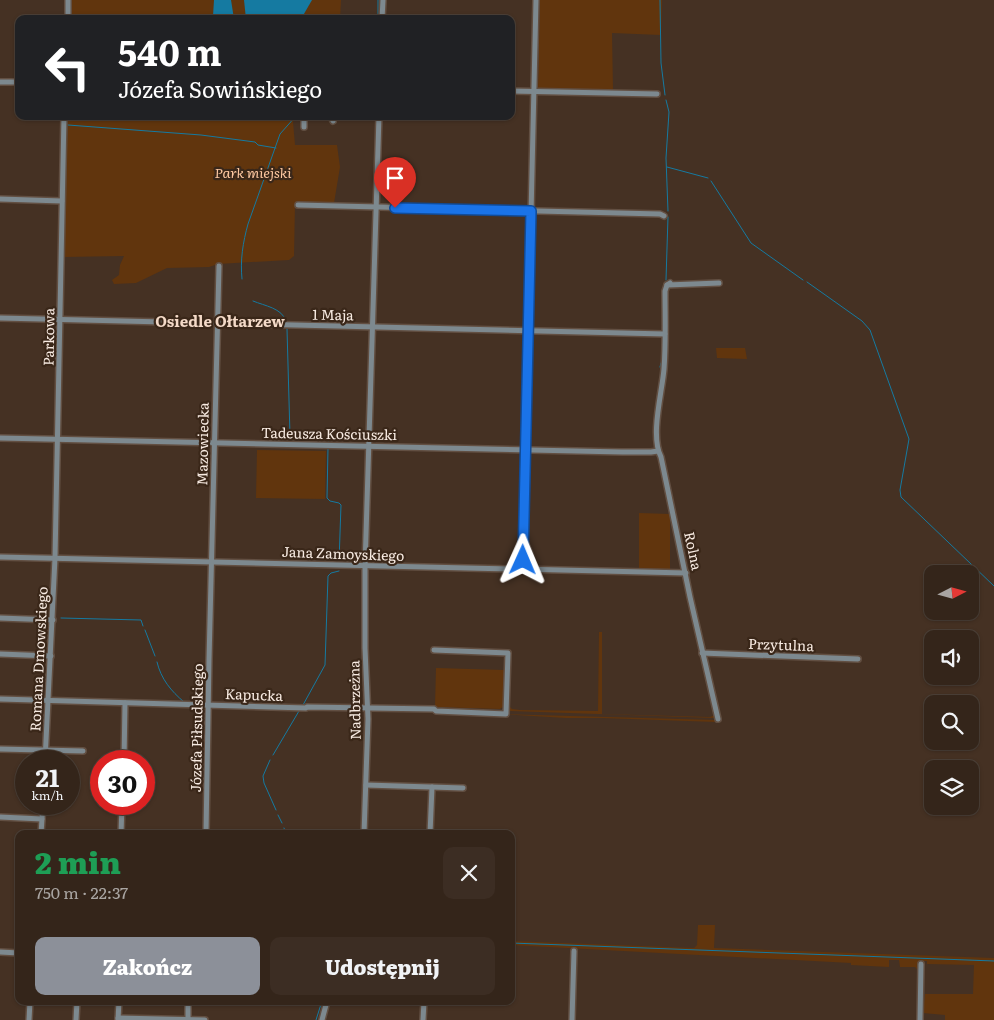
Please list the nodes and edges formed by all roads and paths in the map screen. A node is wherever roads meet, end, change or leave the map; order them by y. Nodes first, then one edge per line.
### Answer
1 (68, 0) edge
2 (382, 0) edge
3 (536, 0) edge
4 (68, 15) edge
5 (382, 15) edge
6 (0, 82) edge
7 (15, 82) edge
8 (515, 91) edge
9 (535, 92) junction
10 (657, 94) dead end
11 (64, 120) edge
12 (304, 120) edge
13 (378, 120) edge
14 (304, 126) dead end
15 (0, 199) edge
16 (62, 201) junction
17 (298, 205) dead end
18 (376, 207) junction
19 (531, 211) junction
20 (664, 216) dead end
21 (219, 266) dead end
22 (718, 283) dead end
23 (0, 318) edge
24 (60, 320) junction
25 (217, 324) junction
26 (372, 327) junction
27 (528, 331) junction
28 (665, 334) junction
29 (0, 438) edge
30 (58, 439) junction
31 (214, 443) junction
32 (370, 446) junction
33 (526, 450) junction
34 (658, 451) junction
35 (0, 557) edge
36 (55, 558) junction
37 (211, 562) junction
38 (365, 566) junction
39 (522, 570) junction
40 (686, 573) junction
41 (0, 618) edge
42 (53, 620) junction
43 (210, 623) joint
44 (434, 650) dead end
45 (702, 653) junction
46 (0, 654) edge
47 (51, 656) junction
48 (858, 659) dead end
49 (0, 699) edge
50 (48, 701) junction
51 (126, 703) junction
52 (208, 705) junction
53 (368, 707) junction
54 (718, 719) dead end
55 (0, 749) edge
56 (22, 750) edge
57 (45, 750) edge
58 (124, 750) edge
59 (80, 751) edge
60 (84, 751) dead end
61 (366, 785) junction
62 (432, 787) junction
63 (464, 788) dead end
64 (42, 815) edge
65 (122, 815) edge
66 (0, 817) edge
67 (42, 819) junction
68 (41, 830) edge
69 (121, 830) edge
70 (206, 830) edge
71 (364, 830) edge
72 (430, 830) edge
73 (574, 951) dead end
74 (0, 952) edge
75 (15, 954) edge
76 (922, 964) dead end
77 (30, 1005) edge
78 (76, 1005) edge
79 (119, 1005) edge
80 (188, 1005) edge
81 (326, 1005) edge
82 (424, 1005) edge
83 (118, 1019) edge
84 (29, 1020) edge
85 (76, 1020) edge
86 (188, 1020) edge
87 (205, 1020) edge
88 (322, 1020) edge
89 (423, 1020) edge
90 (572, 1020) edge
91 (920, 1020) edge

1 - 4 street
2 - 5 street
3 - 9 street
6 - 7 street
8 - 9 street
9 - 10 street
9 - 19 street
11 - 16 street, Parkowa
12 - 14 street
13 - 18 street, Nadbrzeżna
15 - 16 street
16 - 24 street, Parkowa
17 - 18 street
18 - 19 street
18 - 26 street, Nadbrzeżna
19 - 20 street
19 - 27 street
21 - 25 street, Mazowiecka
22 - 28 street, Rolna
23 - 24 street, 1 Maja
24 - 25 street, 1 Maja
24 - 30 street, Parkowa
25 - 26 street, 1 Maja
25 - 31 street, Mazowiecka
26 - 27 street, 1 Maja
26 - 32 street, Nadbrzeżna
27 - 28 street, 1 Maja
27 - 33 street
28 - 34 street, Rolna
29 - 30 street, Tadeusza Kościuszki
30 - 31 street, Tadeusza Kościuszki
30 - 36 street, Parkowa
31 - 32 street, Tadeusza Kościuszki
31 - 37 street, Mazowiecka
32 - 33 street, Tadeusza Kościuszki
32 - 38 street, Nadbrzeżna
33 - 34 street, Tadeusza Kościuszki
33 - 39 street
34 - 40 street, Rolna
35 - 36 street, Jana Zamoyskiego
36 - 37 street, Jana Zamoyskiego
36 - 42 street, Romana Dmowskiego
37 - 38 street, Jana Zamoyskiego
37 - 43 street, Mazowiecka
38 - 39 street, Jana Zamoyskiego
38 - 53 street, Nadbrzeżna
39 - 40 street, Jana Zamoyskiego
40 - 45 street, Rolna
41 - 42 street
42 - 47 street, Romana Dmowskiego
43 - 52 street, Józefa Piłsudskiego
44 - 53 street, Kapucka
45 - 48 street, Przytulna
45 - 54 street, Rolna
46 - 47 street
47 - 50 street, Romana Dmowskiego
49 - 50 street, Kapucka
50 - 51 street, Kapucka
50 - 57 street, Romana Dmowskiego
51 - 52 street, Kapucka
51 - 58 street
52 - 53 street, Kapucka
52 - 70 street, Józefa Piłsudskiego
53 - 61 street, Nadbrzeżna
55 - 56 street
59 - 60 street
61 - 62 street
61 - 71 street, Nadbrzeżna
62 - 63 street
62 - 72 street
64 - 67 street
65 - 69 street
66 - 67 street
67 - 68 street
73 - 90 street
74 - 75 street
76 - 91 street
77 - 84 street
78 - 85 street
79 - 83 street
80 - 86 street
81 - 88 street
82 - 89 street
83 - 86 street
86 - 87 street

